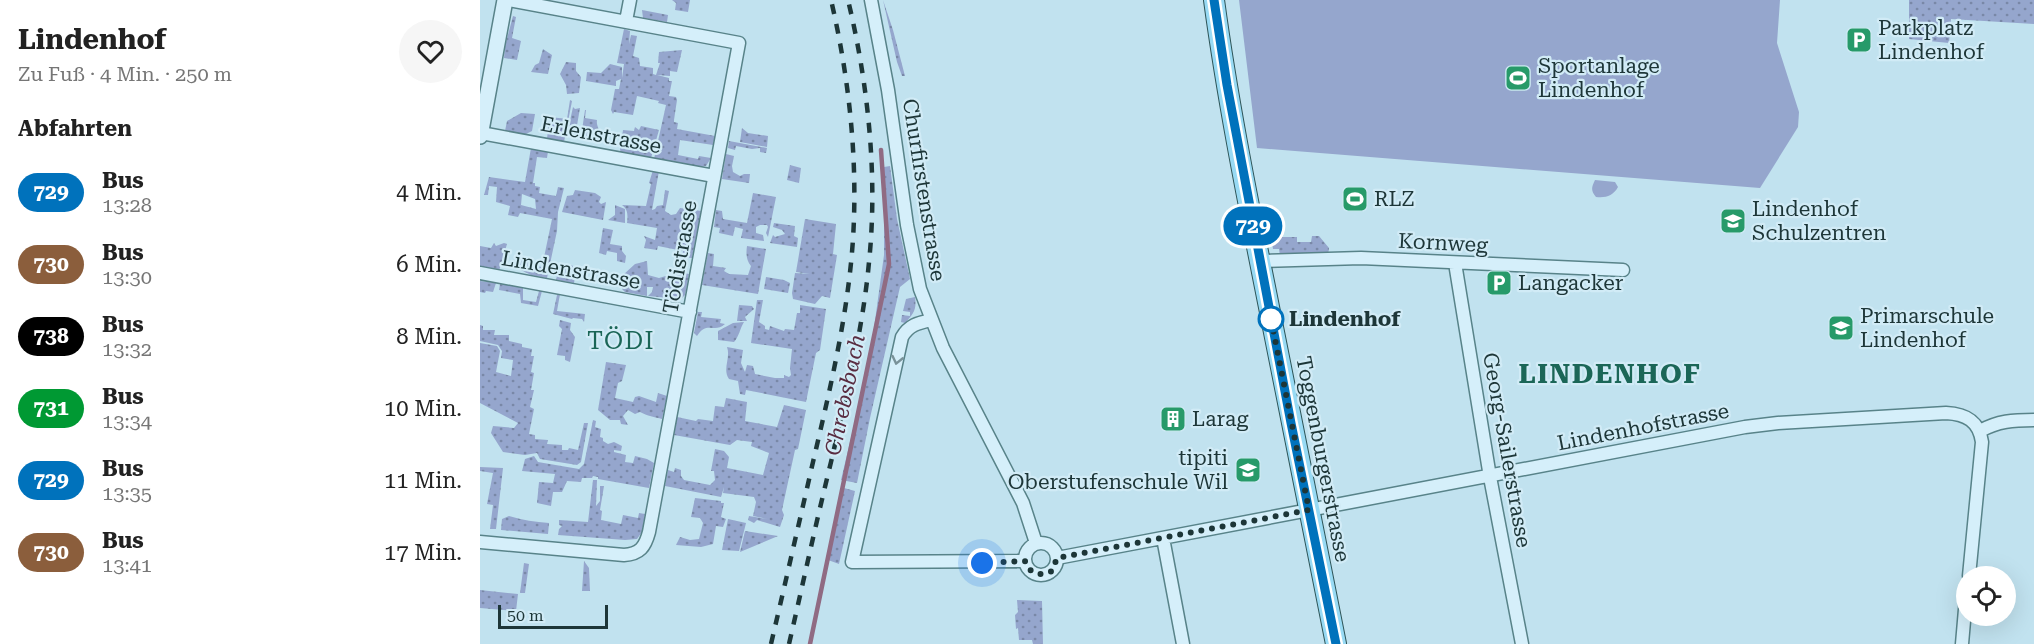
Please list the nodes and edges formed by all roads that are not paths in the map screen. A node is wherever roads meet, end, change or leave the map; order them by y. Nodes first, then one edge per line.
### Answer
1 (507, 0) edge
2 (630, 0) edge
3 (872, 0) edge
4 (1214, 0) edge
5 (626, 21) junction
6 (480, 134) edge
7 (714, 176) junction
8 (1260, 261) junction
9 (1455, 263) junction
10 (1623, 270) dead end
11 (480, 273) edge
12 (690, 312) junction
13 (931, 320) junction
14 (2034, 420) edge
15 (1980, 431) junction
16 (1490, 477) junction
17 (1309, 510) junction
18 (1163, 538) junction
19 (480, 542) edge
20 (1036, 543) junction
21 (1057, 558) junction
22 (1025, 561) junction
23 (1970, 566) edge
24 (1964, 626) edge
25 (1183, 644) edge
26 (1336, 644) edge
27 (1522, 644) edge
28 (1962, 644) edge

1 - 5 street
1 - 6 street
2 - 5 street
3 - 13 street, Churfirstenstrasse
4 - 8 main road, Toggenburgerstrasse
5 - 7 street, Tödistrasse
6 - 7 street, Erlenstrasse
7 - 12 street, Tödistrasse
8 - 9 street, Kornweg
8 - 17 main road, Toggenburgerstrasse
9 - 10 street, Kornweg
9 - 16 street, Georg-Sailerstrasse
11 - 12 street, Lindenstrasse
12 - 19 street, Tödistrasse
13 - 20 street, Churfirstenstrasse
13 -> 22 street
14 - 15 street
15 - 16 street, Lindenhofstrasse
15 - 23 street
16 - 17 street, Lindenhofstrasse
16 - 27 street, Georg-Sailerstrasse
17 - 18 street, Lindenhofstrasse
17 - 26 main road, Toggenburgerstrasse
18 - 21 street, Lindenhofstrasse
18 - 25 street
20 - 21 street
20 - 22 street
21 - 22 street
24 - 28 street

